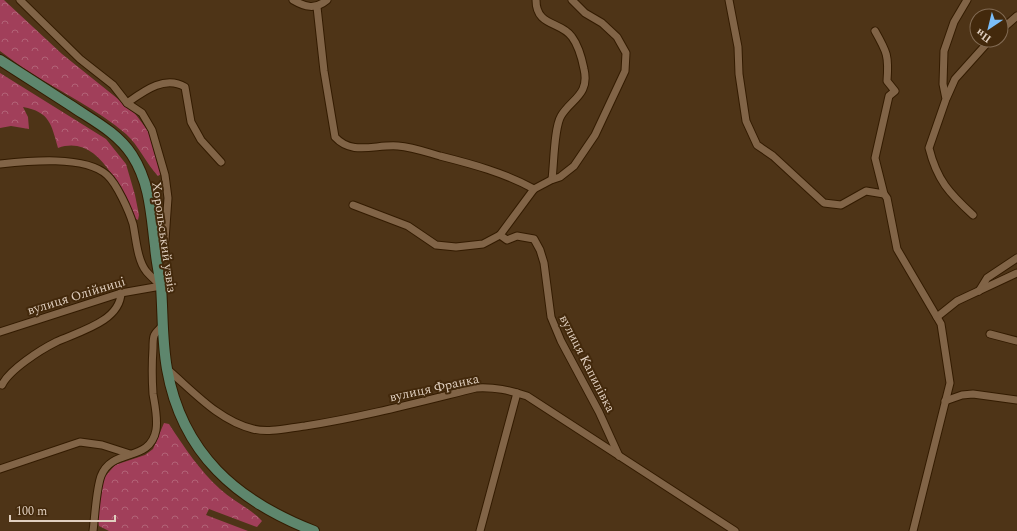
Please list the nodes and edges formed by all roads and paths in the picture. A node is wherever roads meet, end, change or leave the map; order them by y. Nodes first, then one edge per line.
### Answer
1 (20, 0) edge
2 (292, 0) edge
3 (327, 0) edge
4 (536, 0) edge
5 (572, 0) edge
6 (729, 0) edge
7 (967, 0) edge
8 (317, 7) junction
9 (1017, 16) edge
10 (1009, 23) edge
11 (875, 31) dead end
12 (983, 48) edge
13 (0, 60) edge
14 (946, 99) junction
15 (128, 104) junction
16 (221, 162) dead end
17 (0, 164) edge
18 (552, 179) junction
19 (534, 190) junction
20 (884, 194) junction
21 (353, 205) dead end
22 (973, 214) dead end
23 (500, 235) junction
24 (165, 240) dead end
25 (1017, 258) edge
26 (1017, 273) edge
27 (161, 286) junction
28 (979, 291) junction
29 (121, 293) junction
30 (937, 316) junction
31 (162, 326) junction
32 (0, 332) edge
33 (990, 334) dead end
34 (1017, 341) edge
35 (167, 369) junction
36 (2, 386) dead end
37 (517, 393) junction
38 (1017, 400) edge
39 (945, 401) junction
40 (130, 454) junction
41 (620, 457) junction
42 (0, 468) edge
43 (93, 531) edge
44 (314, 531) edge
45 (480, 531) edge
46 (735, 531) edge
47 (913, 531) edge

1 - 15 street
2 - 8 street
3 - 8 street
4 - 18 street
5 - 18 street
6 - 20 street
7 - 14 street
8 - 19 street
9 - 10 street
11 - 20 street
12 - 14 street
13 - 27 main road, Хорольський узвіз
14 - 22 street
15 - 16 street
15 - 24 street
17 - 27 street
18 - 19 street
19 - 23 street
20 - 30 street
21 - 23 street
23 - 41 street, вулиця Капилівка
25 - 28 street
26 - 28 street
27 - 29 street, вулиця Олійниці
27 - 31 main road, Хорольський узвіз
28 - 30 street
29 - 32 street, вулиця Олійниці
29 - 36 street
30 - 39 street
31 - 35 main road, Хорольський узвіз
31 - 40 street
33 - 34 street
35 - 37 street, вулиця Франка
35 - 44 main road, Хорольський узвіз
37 - 41 street, вулиця Франка
37 - 45 street
38 - 39 street
39 - 47 street
40 - 42 street
40 - 43 street
41 - 46 street, вулиця Франка

